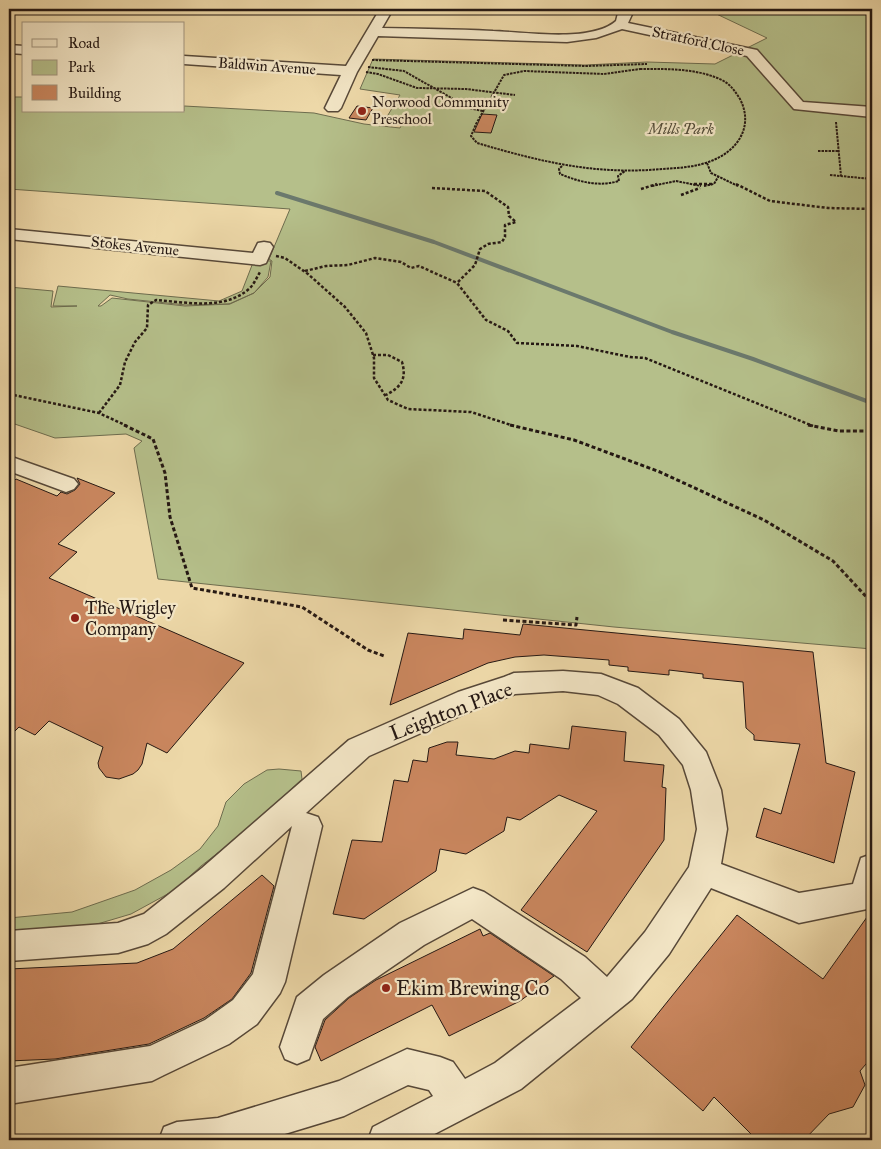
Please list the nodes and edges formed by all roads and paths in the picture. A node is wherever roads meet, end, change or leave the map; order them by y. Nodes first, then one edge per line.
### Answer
1 (386, 9) edge
2 (623, 9) edge
3 (620, 25) junction
4 (374, 32) junction
5 (9, 49) edge
6 (22, 50) edge
7 (185, 60) edge
8 (363, 63) junction
9 (647, 64) dead end
10 (350, 71) junction
11 (437, 89) junction
12 (492, 92) junction
13 (515, 95) dead end
14 (813, 107) junction
15 (333, 108) dead end
16 (484, 111) junction
17 (872, 112) edge
18 (818, 151) dead end
19 (839, 151) junction
20 (706, 163) junction
21 (562, 166) junction
22 (625, 171) junction
23 (830, 175) dead end
24 (841, 176) junction
25 (718, 177) junction
26 (872, 179) edge
27 (432, 188) dead end
28 (701, 188) junction
29 (641, 190) dead end
30 (682, 195) dead end
31 (872, 209) edge
32 (9, 234) edge
33 (261, 257) junction
34 (305, 271) junction
35 (457, 283) junction
36 (373, 355) junction
37 (9, 394) edge
38 (386, 395) junction
39 (99, 414) junction
40 (872, 431) edge
41 (12, 467) edge
42 (66, 484) dead end
43 (872, 603) edge
44 (576, 617) dead end
45 (503, 620) dead end
46 (384, 656) dead end
47 (307, 826) dead end
48 (872, 868) edge
49 (704, 871) junction
50 (9, 946) edge
51 (606, 999) junction
52 (297, 1047) dead end
53 (9, 1086) edge
54 (460, 1101) junction
55 (177, 1140) edge
56 (386, 1140) edge

1 - 4 street
2 - 3 street
3 - 4 street
3 - 14 street, Stratford Close
4 - 8 street
5 - 6 street
7 - 10 street, Baldwin Avenue
8 - 9 path
8 - 10 street
8 - 11 path
10 - 11 path
10 - 15 street
11 - 12 path
11 - 16 path
12 - 13 path
12 - 16 path
12 - 20 path
14 - 17 street, Stratford Close
14 - 19 path
16 - 21 path
18 - 19 path
19 - 24 path
20 - 22 path
20 - 25 path
21 - 22 path
21 - 22 path
23 - 24 path
24 - 26 path
25 - 28 path
25 - 31 path
27 - 35 path
28 - 29 path
28 - 30 path
32 - 33 street, Stokes Avenue
33 - 34 path
33 - 39 path
34 - 35 path
34 - 36 path
35 - 40 path
36 - 38 path
36 - 38 path
37 - 39 path
38 - 43 path
39 - 46 path
41 - 42 street
44 - 45 path
47 - 53 street
48 - 49 street
49 - 50 street, Leighton Place
49 - 51 street, Leighton Place
51 - 52 street
51 - 54 street, Leighton Place
54 - 55 street
54 - 56 street, Leighton Place

